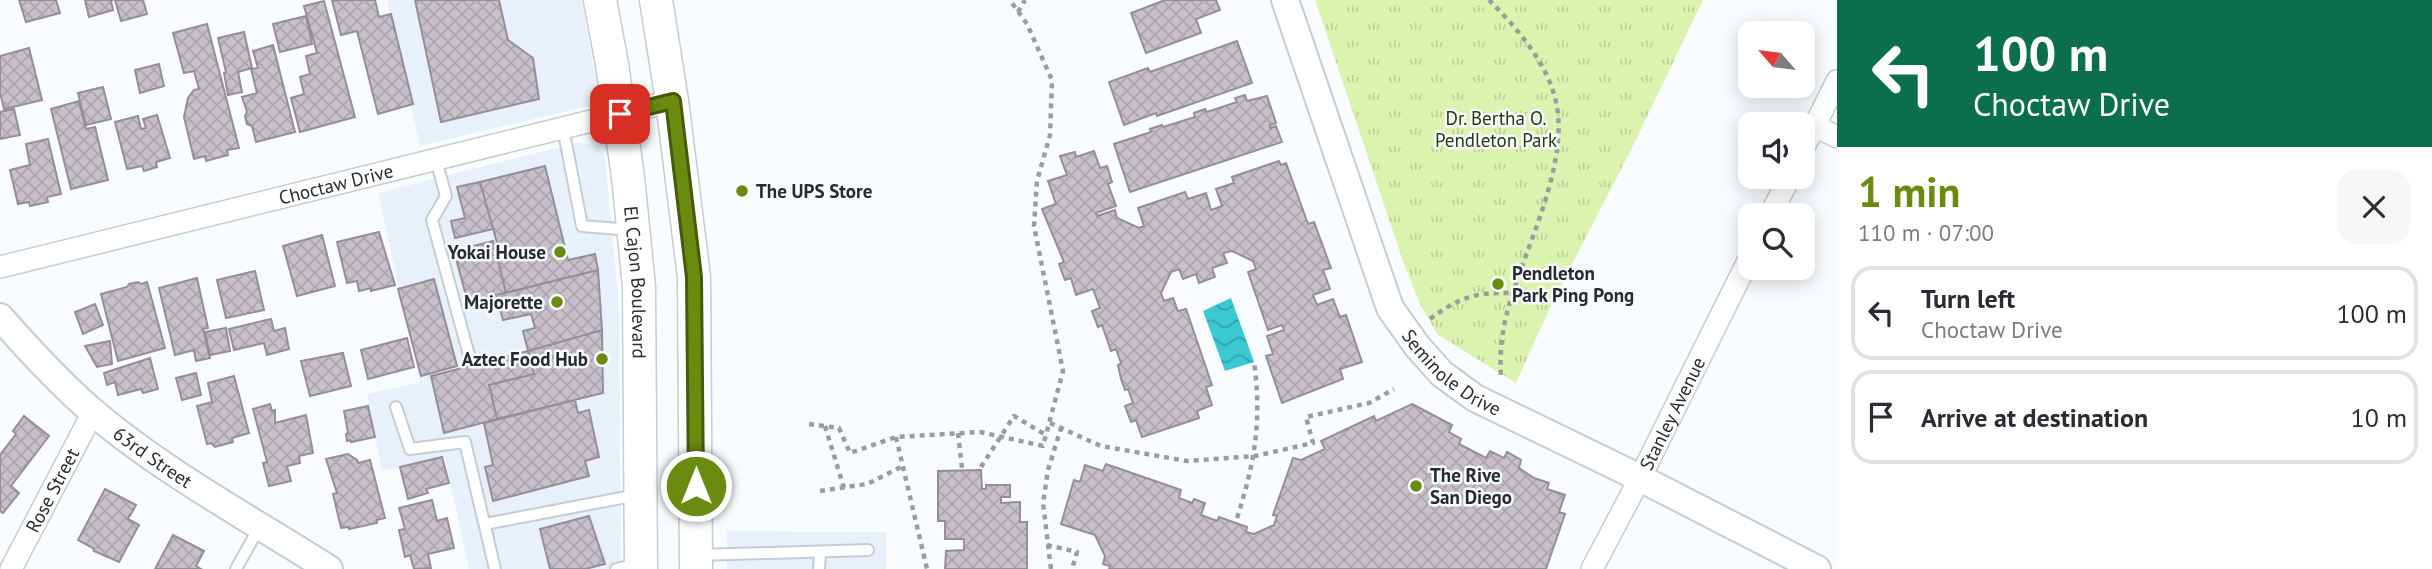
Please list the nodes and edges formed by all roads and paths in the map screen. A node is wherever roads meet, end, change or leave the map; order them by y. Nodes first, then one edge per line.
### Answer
1 (600, 0) edge
2 (656, 0) edge
3 (1010, 0) edge
4 (1025, 0) edge
5 (1285, 0) edge
6 (1489, 0) edge
7 (1018, 12) junction
8 (1837, 81) edge
9 (673, 101) junction
10 (620, 114) junction
11 (1815, 126) joint
12 (564, 128) junction
13 (1837, 137) edge
14 (436, 160) junction
15 (634, 230) junction
16 (0, 267) edge
17 (1739, 280) edge
18 (1511, 293) junction
19 (0, 317) edge
20 (1427, 322) dead end
21 (469, 355) dead end
22 (1254, 362) dead end
23 (1501, 377) dead end
24 (1394, 389) dead end
25 (396, 407) dead end
26 (93, 412) junction
27 (1049, 423) junction
28 (809, 424) dead end
29 (825, 426) junction
30 (1061, 428) junction
31 (958, 433) junction
32 (1046, 435) junction
33 (896, 437) junction
34 (1000, 437) junction
35 (1255, 456) junction
36 (903, 466) junction
37 (981, 467) dead end
38 (962, 468) dead end
39 (1640, 478) junction
40 (844, 488) junction
41 (820, 491) dead end
42 (640, 494) junction
43 (1237, 518) dead end
44 (485, 524) junction
45 (260, 526) junction
46 (1047, 545) junction
47 (868, 550) dead end
48 (820, 553) junction
49 (696, 562) edge
50 (1804, 566) edge
51 (633, 567) edge
52 (11, 569) edge
53 (236, 569) edge
54 (329, 569) edge
55 (495, 569) edge
56 (819, 569) edge
57 (927, 569) edge
58 (1051, 569) edge
59 (1072, 569) edge
60 (1592, 569) edge

1 - 10 main road, El Cajon Boulevard
2 - 9 main road
3 - 7 path
4 - 7 path
5 - 39 street, Seminole Drive
6 - 18 path
7 - 27 path
8 - 11 street
9 - 10 street, Choctaw Drive
9 - 49 main road
10 - 12 street, Choctaw Drive
10 - 15 main road, El Cajon Boulevard
11 - 13 street
12 - 14 street, Choctaw Drive
12 - 15 lane
14 - 16 street, Choctaw Drive
14 - 21 lane
15 - 42 main road, El Cajon Boulevard
17 - 39 street, Stanley Avenue
18 - 20 path
18 - 23 path
19 - 26 street, 63rd Street
22 - 35 path
24 - 35 path
25 - 44 lane
26 - 45 street, 63rd Street
26 - 52 street, Rose Street
27 - 30 path
27 - 32 path
28 - 29 path
29 - 33 path
29 - 40 path
30 - 35 path
30 - 46 path
31 - 33 path
31 - 34 path
31 - 38 path
32 - 34 path
32 - 34 path
33 - 36 path
34 - 37 path
35 - 43 path
36 - 40 path
36 - 57 path
39 - 50 street, Seminole Drive
39 - 60 street, Stanley Avenue
40 - 41 path
42 - 44 lane
42 - 51 main road, El Cajon Boulevard
44 - 55 lane
45 - 53 lane
45 - 54 street, 63rd Street
46 - 58 path
46 - 59 path
47 - 48 lane
48 - 49 lane
48 - 56 lane

